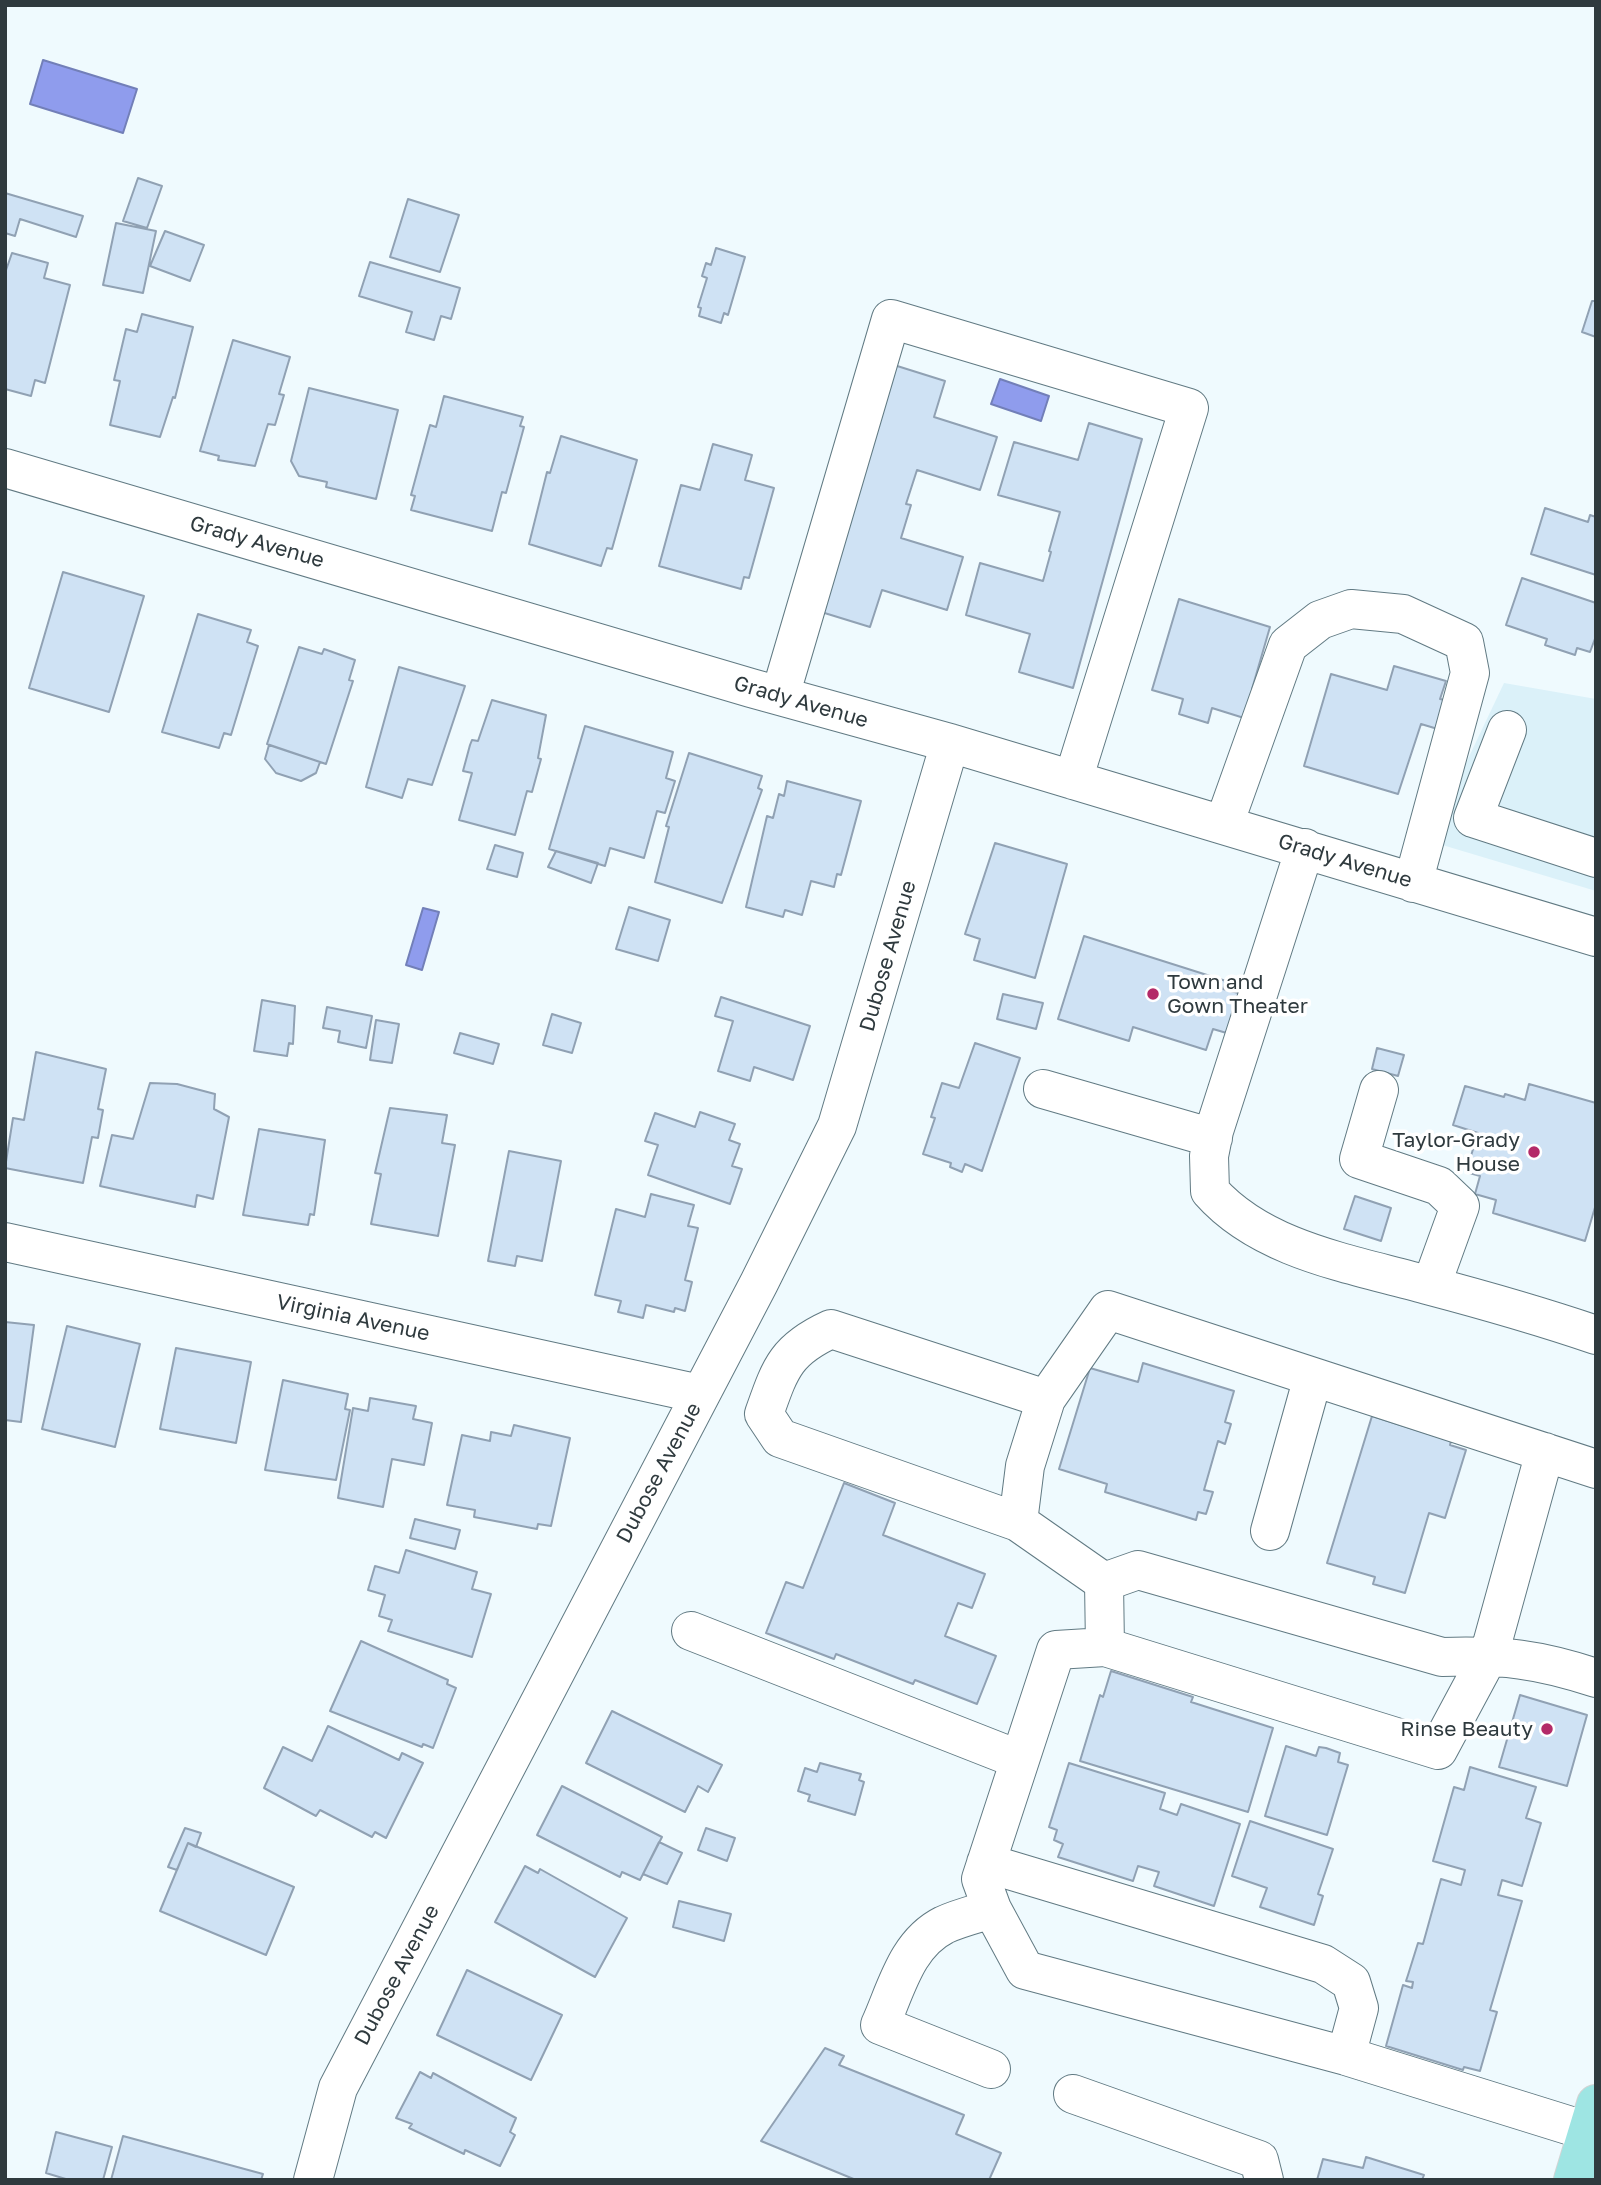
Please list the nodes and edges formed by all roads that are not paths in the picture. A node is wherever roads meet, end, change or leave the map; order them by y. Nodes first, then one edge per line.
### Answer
1 (5, 468) edge
2 (780, 696) junction
3 (1507, 730) dead end
4 (950, 743) junction
5 (1073, 780) junction
6 (1224, 824) junction
7 (1305, 848) junction
8 (1596, 858) edge
9 (1413, 883) junction
10 (1596, 937) edge
11 (1043, 1088) dead end
12 (1379, 1090) dead end
13 (1213, 1138) junction
14 (5, 1242) edge
15 (1431, 1286) junction
16 (1596, 1335) edge
17 (1314, 1377) junction
18 (700, 1394) junction
19 (1046, 1399) junction
20 (1545, 1452) junction
21 (1596, 1469) edge
22 (1018, 1522) junction
23 (1270, 1531) dead end
24 (1104, 1582) junction
25 (691, 1631) dead end
26 (1105, 1647) junction
27 (1489, 1655) junction
28 (1596, 1678) edge
29 (1020, 1760) junction
30 (986, 1863) junction
31 (992, 1909) junction
32 (1346, 2056) junction
33 (991, 2069) dead end
34 (1073, 2094) dead end
35 (1592, 2117) edge
36 (313, 2180) edge
37 (1264, 2180) edge
38 (1573, 2180) edge

1 - 2 street, Grady Avenue
2 - 4 street, Grady Avenue
2 - 5 street
3 - 8 street
4 - 5 street, Grady Avenue
4 - 18 street, Dubose Avenue
5 - 6 street, Grady Avenue
6 - 7 street, Grady Avenue
6 - 9 street
7 - 9 street, Grady Avenue
7 - 13 street
9 - 10 street, Grady Avenue
11 - 13 street
12 - 15 street
13 - 15 street
14 - 18 street, Virginia Avenue
15 - 16 street
17 - 19 street
17 - 20 street
17 - 23 street
18 - 36 street, Dubose Avenue
19 - 22 street
19 - 22 street
20 - 21 street
20 - 27 street
22 - 24 street
24 - 26 street
24 - 27 street
25 - 29 street
26 - 27 street
26 - 29 street
27 - 28 street
29 - 30 street
30 - 31 street
30 - 32 street
31 - 32 street
31 - 33 street
32 - 35 street
34 - 37 street
35 - 38 main road

